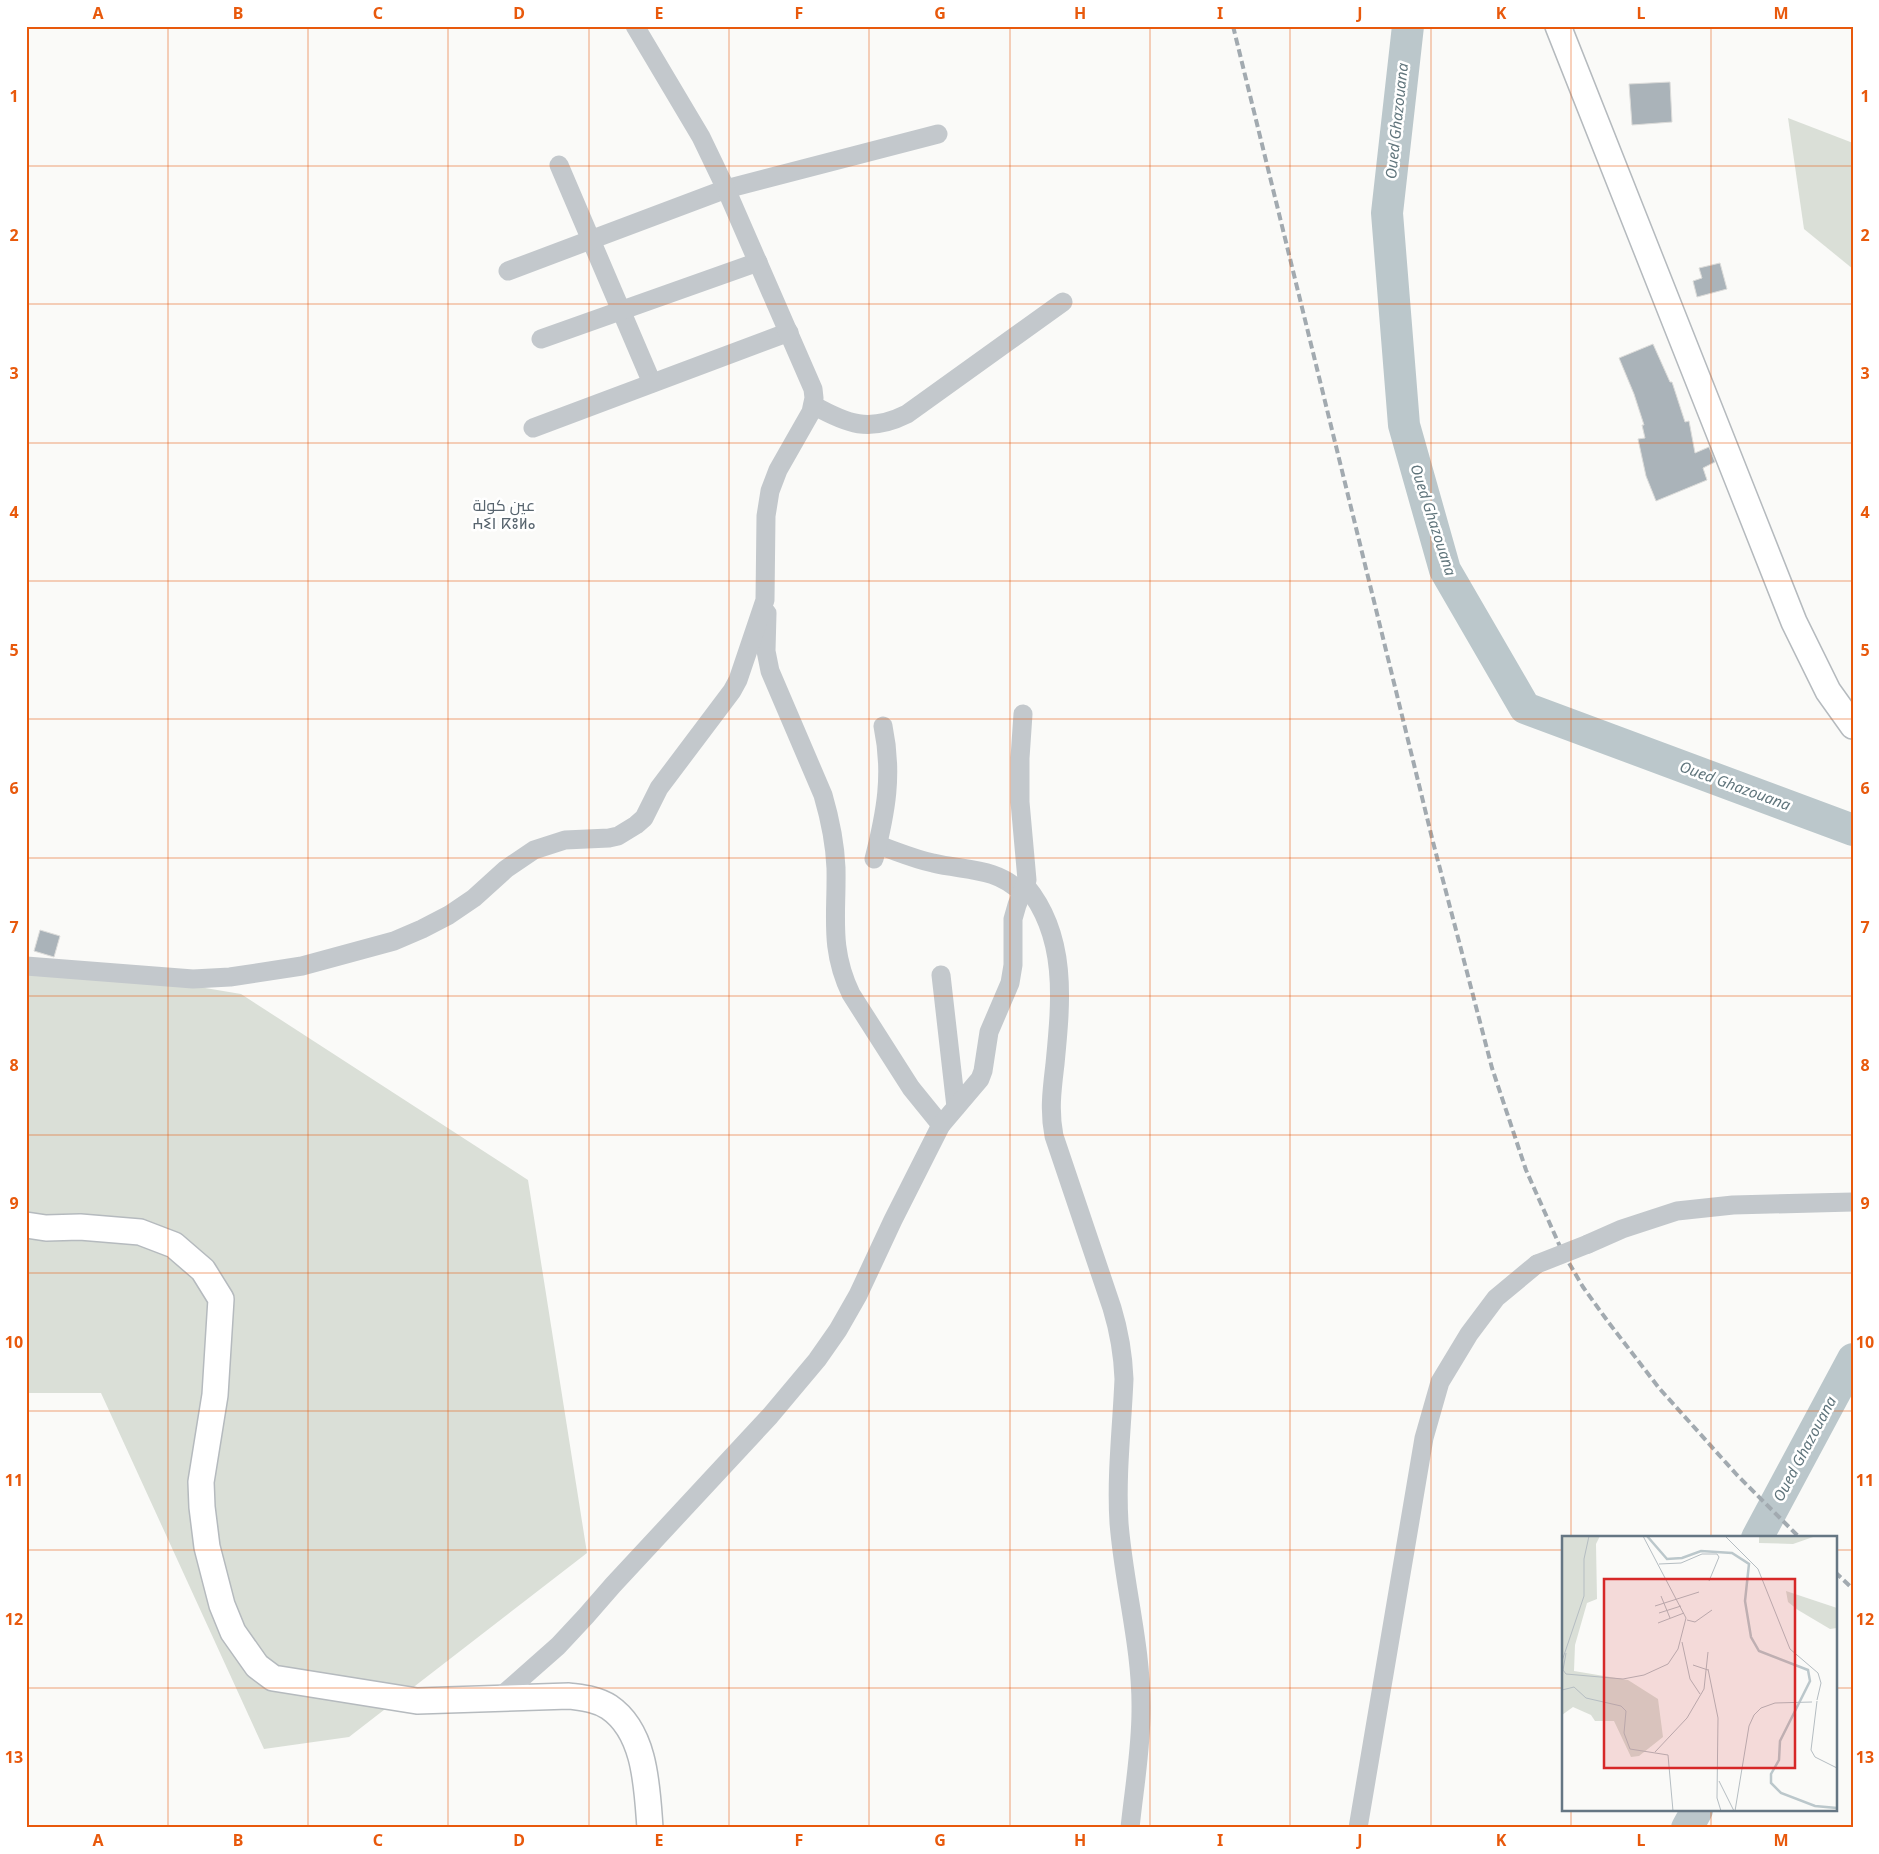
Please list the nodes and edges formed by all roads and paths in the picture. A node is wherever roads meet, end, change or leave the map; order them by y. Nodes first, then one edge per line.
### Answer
1 (635, 26) edge
2 (1558, 26) edge
3 (938, 134) dead end
4 (559, 165) dead end
5 (726, 188) junction
6 (591, 240) junction
7 (758, 262) junction
8 (508, 271) dead end
9 (1063, 302) dead end
10 (621, 310) junction
11 (789, 332) junction
12 (541, 339) dead end
13 (652, 383) junction
14 (812, 405) junction
15 (533, 428) dead end
16 (765, 600) junction
17 (1023, 714) dead end
18 (883, 726) dead end
19 (1853, 726) edge
20 (1024, 889) junction
21 (26, 966) edge
22 (940, 975) dead end
23 (956, 1106) junction
24 (941, 1125) junction
25 (1853, 1202) edge
26 (26, 1225) edge
27 (499, 1698) junction
28 (650, 1828) edge
29 (1130, 1828) edge
30 (1358, 1828) edge

1 - 5 street
2 - 19 main road
3 - 5 street
4 - 6 street
5 - 6 street
5 - 7 street
6 - 8 street
6 - 10 street
7 - 10 street
7 - 11 street
9 - 14 street
10 - 12 street
10 - 13 street
11 - 13 street
11 - 14 street
13 - 15 street
14 - 16 street
16 - 21 street
16 - 24 street
17 - 20 street
18 - 20 street
20 - 23 street
20 - 29 street
22 - 23 street
23 - 24 street
24 - 27 street
25 - 30 street, bridge
26 - 27 main road
27 - 28 main road

